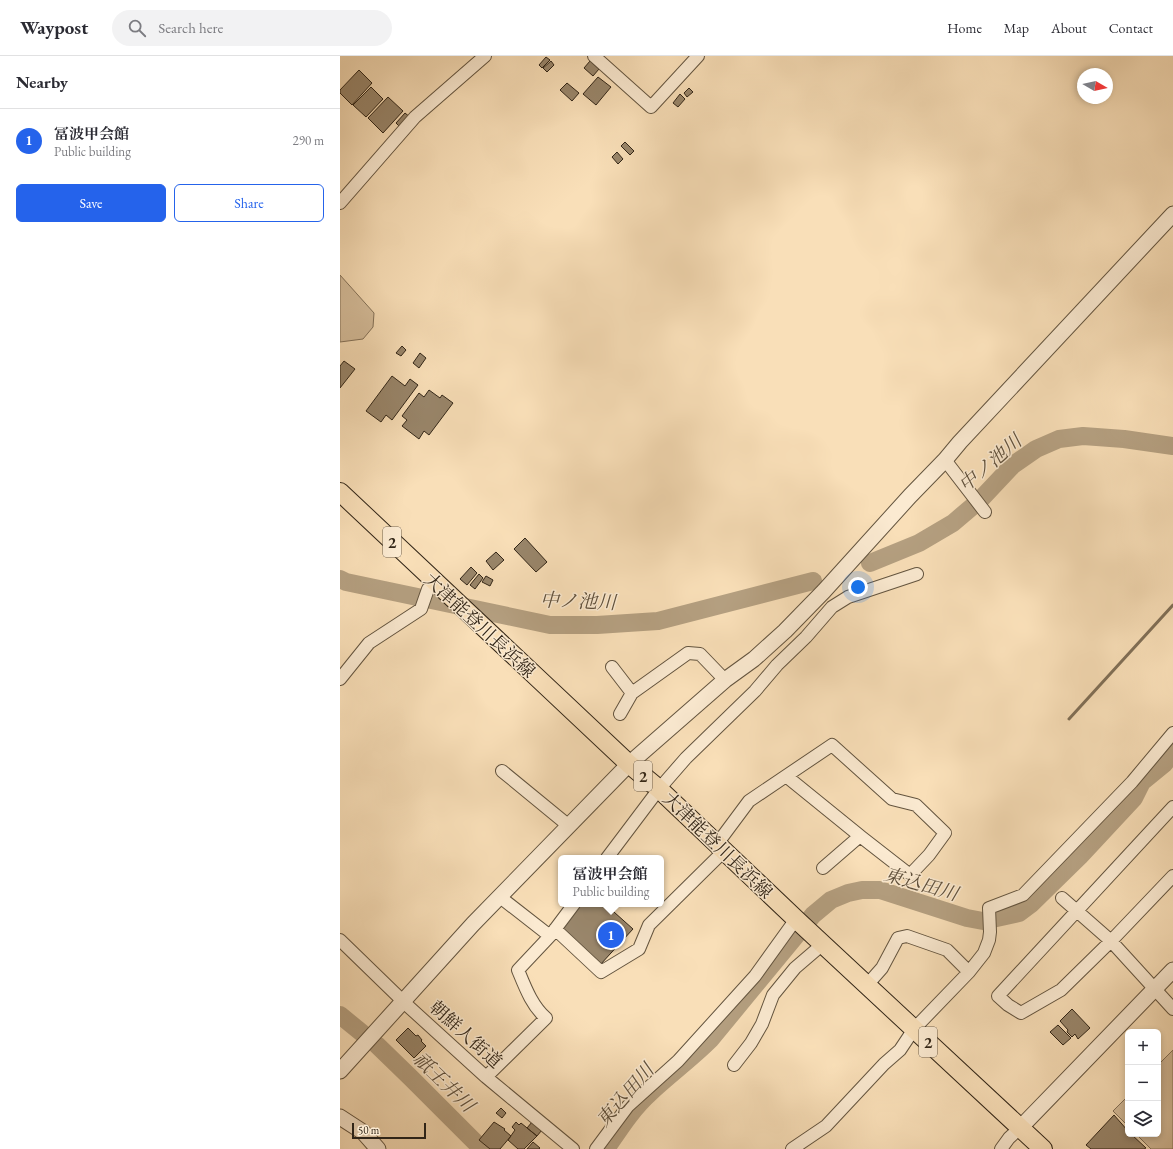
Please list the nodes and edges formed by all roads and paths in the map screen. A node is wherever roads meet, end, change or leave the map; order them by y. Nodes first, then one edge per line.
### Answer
1 (485, 56) edge
2 (594, 56) edge
3 (698, 56) edge
4 (340, 203) edge
5 (1173, 214) edge
6 (945, 460) junction
7 (340, 492) edge
8 (985, 512) dead end
9 (917, 574) dead end
10 (436, 588) junction
11 (612, 667) dead end
12 (340, 679) edge
13 (725, 680) junction
14 (632, 692) junction
15 (620, 714) dead end
16 (1173, 733) edge
17 (629, 764) junction
18 (502, 771) dead end
19 (786, 776) junction
20 (659, 789) junction
21 (1171, 813) edge
22 (569, 826) junction
23 (860, 836) junction
24 (721, 848) junction
25 (609, 855) edge
26 (824, 868) dead end
27 (1173, 876) edge
28 (500, 897) junction
29 (1062, 898) dead end
30 (572, 907) edge
31 (1077, 911) junction
32 (797, 920) junction
33 (553, 933) junction
34 (340, 940) edge
35 (818, 940) junction
36 (1111, 941) junction
37 (1173, 970) edge
38 (969, 972) junction
39 (867, 985) junction
40 (1154, 989) junction
41 (403, 1001) junction
42 (1173, 1009) edge
43 (914, 1029) junction
44 (734, 1065) dead end
45 (340, 1071) edge
46 (486, 1077) junction
47 (340, 1117) edge
48 (1020, 1128) junction
49 (378, 1149) edge
50 (572, 1149) edge
51 (596, 1149) edge
52 (792, 1149) edge
53 (1001, 1149) edge
54 (1043, 1149) edge

1 - 4 street
2 - 3 street
5 - 6 street
6 - 8 street
6 - 13 street
7 - 10 main road, 大津能登川長浜線 / 2
9 - 20 street
10 - 12 street
10 - 17 main road, 大津能登川長浜線 / 2
11 - 14 street
13 - 14 street
13 - 17 street
14 - 15 street
16 - 38 street
17 - 20 main road, 大津能登川長浜線 / 2
17 - 22 street
18 - 22 street
19 - 23 street
19 - 23 street
19 - 24 street
20 - 24 main road, 大津能登川長浜線 / 2
20 - 25 street
21 - 31 street
22 - 28 street
23 - 26 street
24 - 32 main road, 大津能登川長浜線 / 2
24 - 33 street
27 - 36 street
28 - 33 street
28 - 41 street
29 - 31 street
30 - 33 street
31 - 36 street
31 - 36 street
32 - 35 main road, 大津能登川長浜線 / 2
32 - 51 street
33 - 46 street
34 - 41 street, 朝鮮人街道
35 - 39 main road, 大津能登川長浜線 / 2
35 - 44 street
36 - 40 street
37 - 40 street
38 - 39 street
38 - 43 street
39 - 43 main road, 大津能登川長浜線 / 2
40 - 42 street
40 - 48 street
41 - 45 street
41 - 46 street, 朝鮮人街道
43 - 48 main road, 大津能登川長浜線 / 2
43 - 52 street
46 - 50 street, 朝鮮人街道
47 - 49 street
48 - 53 street
48 - 54 main road, 大津能登川長浜線 / 2

